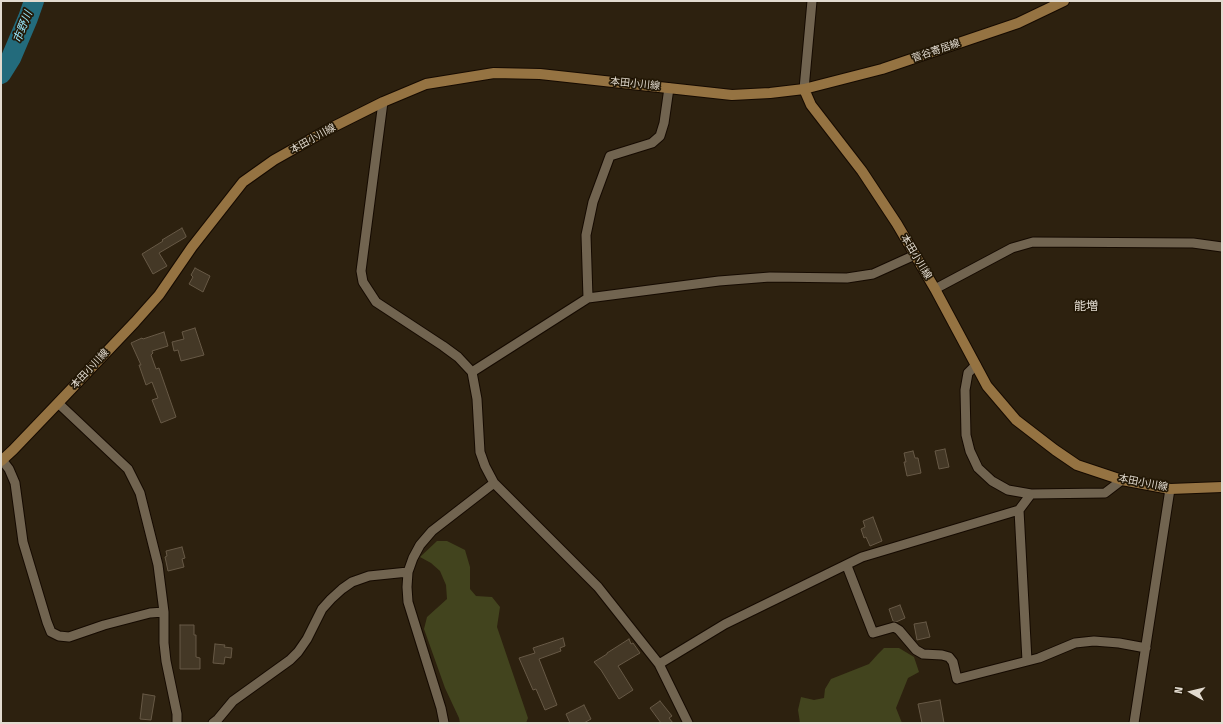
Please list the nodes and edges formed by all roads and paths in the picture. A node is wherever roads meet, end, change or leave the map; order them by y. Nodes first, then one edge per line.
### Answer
1 (812, 1) edge
2 (1064, 1) edge
3 (669, 88) junction
4 (804, 89) junction
5 (384, 102) junction
6 (1222, 247) edge
7 (915, 255) junction
8 (935, 289) junction
9 (588, 298) junction
10 (976, 365) junction
11 (472, 372) junction
12 (58, 403) junction
13 (1, 460) edge
14 (1122, 480) junction
15 (494, 483) junction
16 (1222, 487) edge
17 (1170, 489) junction
18 (1031, 494) junction
19 (1020, 510) junction
20 (846, 566) junction
21 (408, 572) junction
22 (164, 612) junction
23 (1146, 648) junction
24 (1027, 661) junction
25 (659, 664) junction
26 (177, 723) edge
27 (213, 723) edge
28 (444, 723) edge
29 (688, 723) edge
30 (1134, 723) edge

1 - 4 street
2 - 4 main road, 菅谷寄居線
3 - 4 main road, 本田小川線
3 - 5 main road, 本田小川線
3 - 9 street
4 - 7 main road, 本田小川線
5 - 11 street
5 - 12 main road, 本田小川線
6 - 8 street
7 - 8 main road, 本田小川線
7 - 9 street
8 - 10 main road, 本田小川線
9 - 11 street
10 - 14 main road, 本田小川線
10 - 18 street
11 - 15 street
12 - 13 main road, 本田小川線
12 - 22 street
13 - 22 street
14 - 17 main road, 本田小川線
14 - 18 street
15 - 21 street
15 - 25 street
16 - 17 main road, 本田小川線
17 - 23 street
18 - 19 street
19 - 20 street
19 - 24 street
20 - 24 street
20 - 25 street
21 - 27 street
21 - 28 street
22 - 26 street
23 - 24 street
23 - 30 street
25 - 29 street

